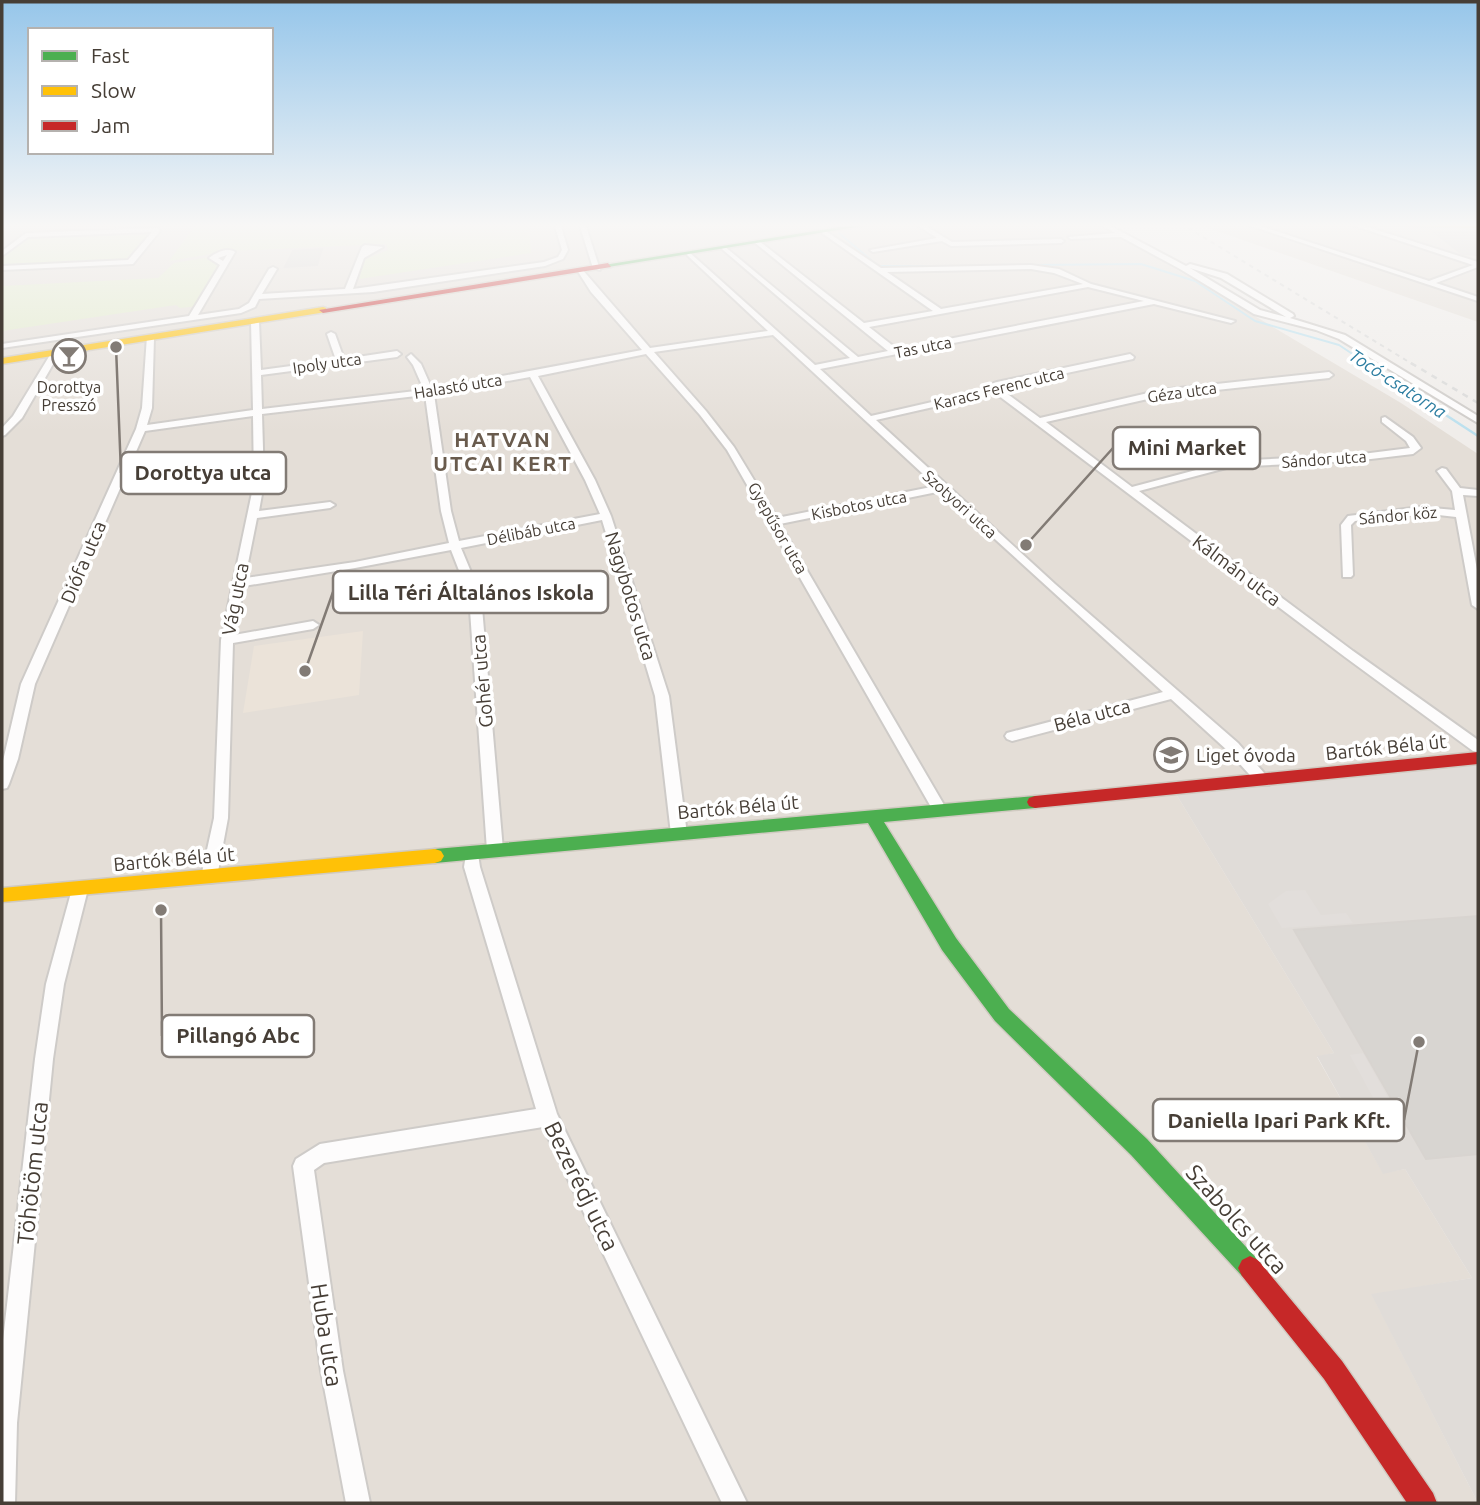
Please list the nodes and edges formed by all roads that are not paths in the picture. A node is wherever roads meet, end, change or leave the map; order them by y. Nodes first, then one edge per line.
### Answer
1 (207, 293) edge
2 (260, 293) edge
3 (326, 293) edge
4 (423, 293) edge
5 (597, 293) edge
6 (731, 293) edge
7 (778, 293) edge
8 (822, 293) edge
9 (912, 293) edge
10 (1047, 293) edge
11 (1126, 293) edge
12 (1226, 293) edge
13 (1251, 293) edge
14 (1460, 293) edge
15 (258, 297) junction
16 (1478, 299) edge
17 (1157, 301) junction
18 (1267, 303) junction
19 (1245, 305) junction
20 (940, 312) junction
21 (192, 318) junction
22 (255, 321) junction
23 (1231, 321) dead end
24 (863, 326) junction
25 (1310, 326) junction
26 (774, 333) junction
27 (331, 334) dead end
28 (150, 338) junction
29 (2, 346) edge
30 (646, 351) junction
31 (57, 352) junction
32 (895, 352) junction
33 (397, 354) dead end
34 (411, 357) dead end
35 (1130, 357) dead end
36 (857, 360) junction
37 (2, 361) edge
38 (341, 361) junction
39 (812, 368) junction
40 (257, 373) junction
41 (533, 374) junction
42 (1329, 375) dead end
43 (997, 390) junction
44 (429, 392) junction
45 (258, 412) junction
46 (868, 419) junction
47 (1385, 420) dead end
48 (1478, 420) edge
49 (1038, 421) junction
50 (141, 429) junction
51 (2, 433) edge
52 (1442, 471) dead end
53 (943, 488) junction
54 (1130, 490) junction
55 (1457, 491) junction
56 (1478, 493) edge
57 (330, 505) dead end
58 (1461, 514) junction
59 (253, 515) junction
60 (606, 516) junction
61 (775, 522) junction
62 (455, 546) junction
63 (1348, 575) dead end
64 (237, 583) junction
65 (1478, 605) edge
66 (313, 625) dead end
67 (227, 639) junction
68 (1173, 694) junction
69 (1012, 736) dead end
70 (1478, 747) edge
71 (1478, 758) edge
72 (1264, 780) junction
73 (2, 784) edge
74 (940, 810) junction
75 (872, 816) junction
76 (679, 834) junction
77 (495, 849) junction
78 (472, 852) junction
79 (209, 877) junction
80 (80, 889) junction
81 (2, 895) edge
82 (548, 1118) junction
83 (3, 1503) edge
84 (358, 1503) edge
85 (735, 1503) edge
86 (1423, 1503) edge

1 - 21 street
2 - 15 street
3 - 15 street
4 - 22 street
5 - 30 street, Gyepűsor utca
6 - 26 street, Szotyori utca
7 - 36 street
8 - 24 street
9 - 20 street
10 - 20 street
11 - 17 street
12 - 19 street
13 - 18 street
14 - 16 street
15 - 21 street
17 - 23 street
17 - 32 street, Tas utca
18 - 19 street
18 - 25 street
19 - 25 street
20 - 24 street
21 - 29 street
22 - 28 street
22 - 40 street, Vág utca
24 - 32 street
25 - 48 street
26 - 30 street, Halastó utca
26 - 39 street, Szotyori utca
27 - 38 street
28 - 31 street
28 - 50 street, Diófa utca
30 - 41 street, Halastó utca
30 - 61 street, Gyepűsor utca
31 - 37 street
31 - 51 street
32 - 36 street, Tas utca
33 - 38 street, Ipoly utca
34 - 44 street, Gohér utca
35 - 43 street, Karacs Ferenc utca
36 - 39 street, Tas utca
38 - 40 street, Ipoly utca
39 - 46 street, Szotyori utca
40 - 45 street, Vág utca
41 - 44 street, Halastó utca
41 - 60 street, Nagybotos utca
42 - 49 street, Géza utca
43 - 46 street, Karacs Ferenc utca
43 - 49 street, Kálmán utca
44 - 45 street, Halastó utca
44 - 62 street, Gohér utca
45 - 50 street, Halastó utca
45 - 59 street, Vág utca
46 - 53 street, Szotyori utca
47 - 54 street, Sándor utca
49 - 54 street, Kálmán utca
50 - 73 street, Diófa utca
52 - 55 street
53 - 61 street, Kisbotos utca
53 - 68 street, Szotyori utca
54 - 70 street, Kálmán utca
55 - 56 street
55 - 58 street
57 - 59 street
58 - 63 street, Sándor köz
58 - 65 street
59 - 64 street, Vág utca
60 - 62 street, Délibáb utca
60 - 76 street, Nagybotos utca
61 - 74 street, Gyepűsor utca
62 - 64 street, Délibáb utca
62 - 77 street, Gohér utca
64 - 67 street, Vág utca
66 - 67 street
67 - 79 street, Vág utca
68 - 69 street, Béla utca
68 - 72 street, Szotyori utca
71 - 72 street, Bartók Béla út
72 - 74 street, Bartók Béla út
74 - 75 street, Bartók Béla út
75 - 76 street, Bartók Béla út
75 - 86 street, Szabolcs utca
76 - 77 street, Bartók Béla út
77 - 78 street, Bartók Béla út
78 - 79 street, Bartók Béla út
78 - 82 street, Bezerédj utca
79 - 80 street, Bartók Béla út
80 - 81 street, Bartók Béla út
80 - 83 street, Töhötöm utca
82 - 84 street, Huba utca
82 - 85 street, Bezerédj utca

